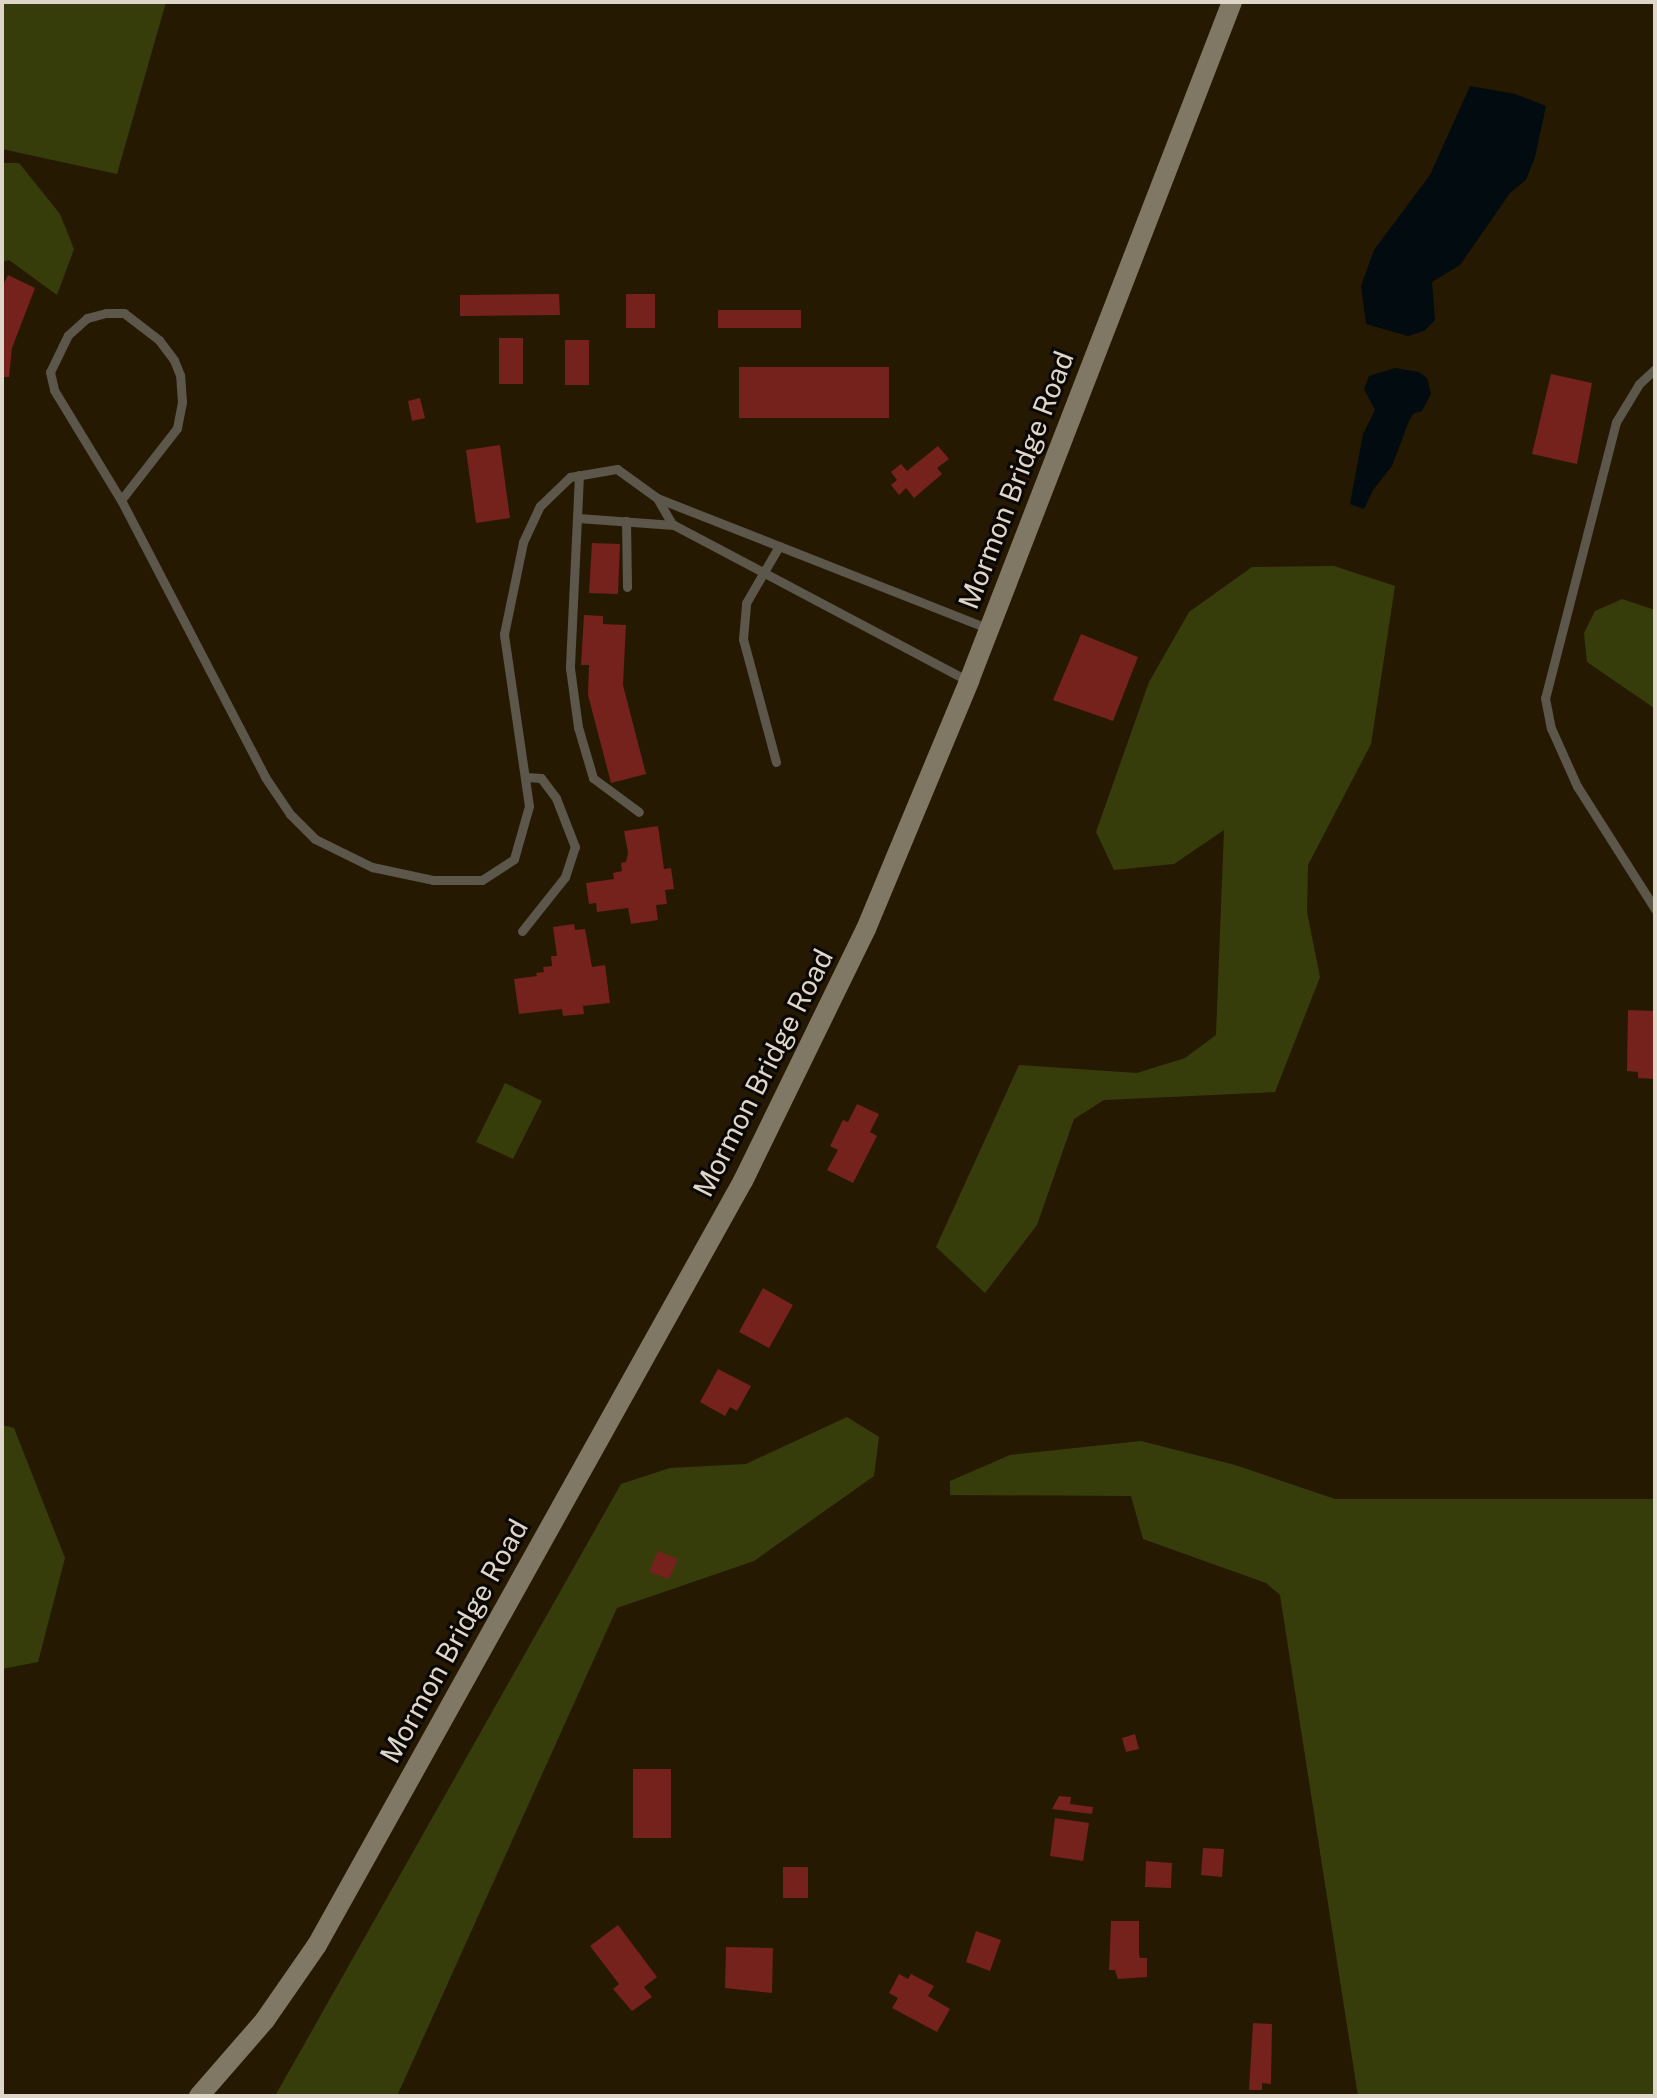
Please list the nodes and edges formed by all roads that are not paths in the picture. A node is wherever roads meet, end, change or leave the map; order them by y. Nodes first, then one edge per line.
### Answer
1 (1232, 2) edge
2 (1655, 369) edge
3 (579, 475) junction
4 (657, 498) junction
5 (121, 500) junction
6 (578, 518) junction
7 (626, 521) junction
8 (675, 525) junction
9 (779, 546) junction
10 (762, 571) junction
11 (627, 587) dead end
12 (989, 629) junction
13 (969, 681) junction
14 (776, 762) dead end
15 (526, 777) junction
16 (639, 812) dead end
17 (1655, 909) edge
18 (522, 931) dead end
19 (199, 2096) edge

1 - 12 main road, Mormon Bridge Road
2 - 17 lane
3 - 4 lane
3 - 6 lane
3 - 15 lane
4 - 8 lane
4 - 9 lane
5 - 5 lane
5 - 15 lane
6 - 7 lane
6 - 16 lane
7 - 8 lane
7 - 11 lane
8 - 10 lane
9 - 10 lane
9 - 12 lane
10 - 13 lane
10 - 14 lane
12 - 13 main road, Mormon Bridge Road
13 - 19 main road, Mormon Bridge Road
15 - 18 lane

